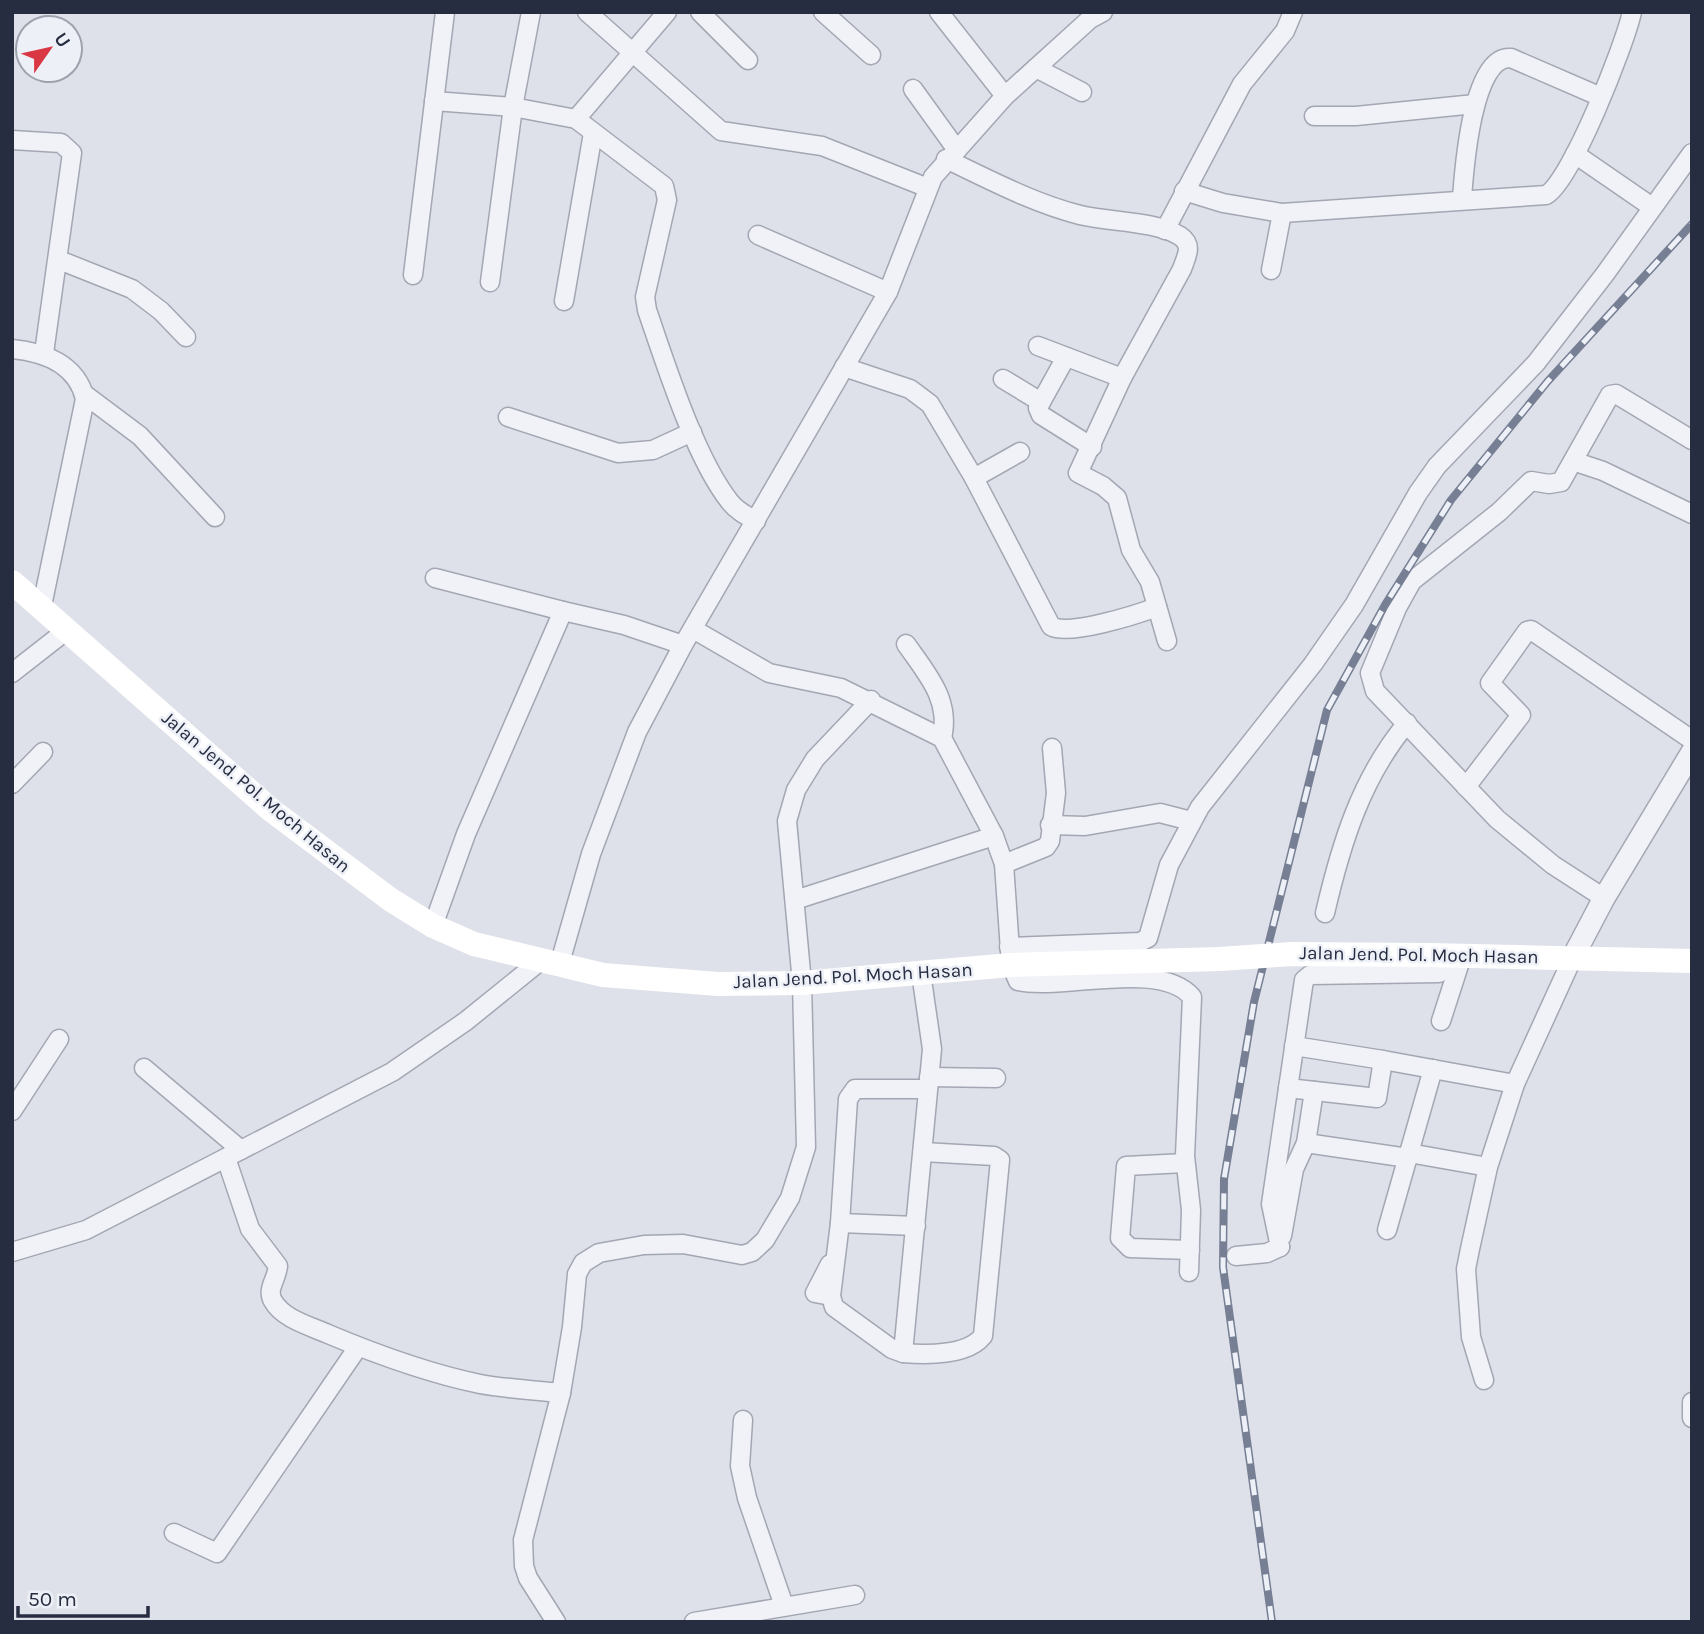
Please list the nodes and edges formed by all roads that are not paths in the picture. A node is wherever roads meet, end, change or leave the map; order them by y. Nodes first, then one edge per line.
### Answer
1 (444, 12) edge
2 (531, 12) edge
3 (587, 12) edge
4 (667, 12) edge
5 (700, 12) edge
6 (823, 12) edge
7 (939, 12) edge
8 (1293, 12) edge
9 (1632, 12) edge
10 (1094, 15) edge
11 (631, 54) junction
12 (871, 55) dead end
13 (748, 60) dead end
14 (1036, 68) junction
15 (913, 89) dead end
16 (1082, 92) dead end
17 (1005, 96) junction
18 (1601, 97) junction
19 (434, 101) junction
20 (1475, 104) junction
21 (513, 107) junction
22 (1314, 116) dead end
23 (576, 119) junction
24 (593, 133) junction
25 (12, 140) edge
26 (1692, 153) edge
27 (952, 154) junction
28 (1574, 154) junction
29 (928, 188) junction
30 (1184, 191) junction
31 (1462, 198) junction
32 (1652, 207) junction
33 (1282, 213) junction
34 (1165, 230) junction
35 (758, 235) dead end
36 (59, 260) junction
37 (1271, 270) dead end
38 (413, 275) dead end
39 (490, 282) dead end
40 (888, 292) junction
41 (564, 301) dead end
42 (186, 337) dead end
43 (1038, 346) dead end
44 (12, 349) edge
45 (44, 353) junction
46 (1066, 357) junction
47 (844, 368) junction
48 (1122, 378) junction
49 (1003, 379) dead end
50 (84, 394) junction
51 (1040, 404) junction
52 (508, 417) dead end
53 (692, 432) junction
54 (1692, 440) edge
55 (1092, 447) junction
56 (1020, 452) dead end
57 (1573, 461) junction
58 (974, 478) junction
59 (1692, 514) edge
60 (215, 517) dead end
61 (756, 521) junction
62 (435, 578) dead end
63 (12, 582) edge
64 (41, 606) junction
65 (1157, 607) junction
66 (564, 611) junction
67 (692, 629) junction
68 (68, 630) junction
69 (1167, 642) dead end
70 (906, 644) dead end
71 (683, 645) junction
72 (12, 673) edge
73 (871, 700) junction
74 (1407, 723) junction
75 (942, 738) junction
76 (1692, 740) edge
77 (1052, 748) dead end
78 (43, 752) dead end
79 (1692, 752) edge
80 (12, 785) edge
81 (1466, 787) junction
82 (1191, 821) junction
83 (1050, 825) junction
84 (994, 836) junction
85 (1004, 864) junction
86 (1604, 898) junction
87 (795, 900) junction
88 (1325, 913) dead end
89 (432, 926) junction
90 (1010, 956) junction
91 (1573, 957) junction
92 (1445, 959) junction
93 (549, 964) junction
94 (1686, 966) edge
95 (921, 972) junction
96 (802, 983) junction
97 (1440, 1021) dead end
98 (59, 1039) dead end
99 (1294, 1046) junction
100 (1383, 1060) junction
101 (144, 1068) dead end
102 (1433, 1069) junction
103 (996, 1079) dead end
104 (927, 1083) junction
105 (1515, 1084) junction
106 (1288, 1088) junction
107 (1314, 1091) junction
108 (12, 1111) edge
109 (1307, 1143) junction
110 (923, 1152) junction
111 (234, 1154) junction
112 (1408, 1155) junction
113 (1185, 1163) junction
114 (1488, 1167) junction
115 (841, 1223) junction
116 (916, 1226) junction
117 (1387, 1230) dead end
118 (1280, 1247) junction
119 (1190, 1250) junction
120 (12, 1252) edge
121 (1236, 1256) dead end
122 (1189, 1272) dead end
123 (358, 1347) junction
124 (903, 1353) junction
125 (1484, 1380) dead end
126 (561, 1393) junction
127 (1692, 1402) edge
128 (1692, 1418) edge
129 (743, 1420) dead end
130 (174, 1534) dead end
131 (855, 1595) dead end
132 (784, 1606) junction
133 (556, 1622) edge
134 (694, 1622) edge

1 - 19 street
2 - 21 street
3 - 11 street
4 - 11 street
5 - 13 street
6 - 12 street
7 - 17 street
8 - 30 street
9 - 18 street
10 - 14 street
11 - 23 street
11 - 29 street
14 - 16 street
14 - 17 street
15 - 27 street
17 - 27 street
18 - 20 street
18 - 28 street
19 - 21 street
19 - 38 street
20 - 22 street
20 - 31 street
21 - 23 street
21 - 39 street
23 - 24 street
24 - 41 street
24 - 53 street
25 - 36 street
26 - 32 street
27 - 29 street
27 - 34 street
28 - 31 street
28 - 32 street
29 - 40 street
30 - 33 street
30 - 34 street
31 - 33 street
32 - 82 street
33 - 37 street
34 - 48 street
35 - 40 street
36 - 42 street
36 - 45 street
40 - 47 street
43 - 46 street
44 - 45 street
45 - 50 street
46 - 48 street
46 - 51 street
47 - 58 street
47 - 61 street
48 - 55 street
49 - 51 street
50 - 60 street
50 - 64 street
51 - 55 street
52 - 53 street
53 - 61 street
54 - 57 street
55 - 65 street
56 - 58 street
57 - 59 street
57 - 74 street
58 - 65 street
61 - 67 street
62 - 66 street
63 - 64 main road, Jalan Jend. Pol. Moch Hasan
64 - 68 main road, Jalan Jend. Pol. Moch Hasan
65 - 69 street
66 - 71 street
66 - 89 street
67 - 71 street
67 - 73 street
68 - 72 street
68 - 89 main road, Jalan Jend. Pol. Moch Hasan
70 - 75 street
71 - 93 street
73 - 75 street
73 - 87 street
74 - 81 street
74 - 88 street
75 - 84 street
76 - 81 street
77 - 83 street
78 - 80 street
79 - 86 street
81 - 86 street
82 - 83 street
82 - 90 street
83 - 85 street
84 - 85 street
84 - 87 street
85 - 90 street
86 - 91 street
87 - 96 street
89 - 93 main road, Jalan Jend. Pol. Moch Hasan
90 - 92 main road, Jalan Jend. Pol. Moch Hasan, bridge
90 - 95 main road, Jalan Jend. Pol. Moch Hasan
90 - 113 street
91 - 92 main road, Jalan Jend. Pol. Moch Hasan
91 - 94 main road, Jalan Jend. Pol. Moch Hasan
91 - 105 street
92 - 97 street
92 - 99 street
93 - 96 main road, Jalan Jend. Pol. Moch Hasan
93 - 111 street
95 - 96 main road, Jalan Jend. Pol. Moch Hasan
95 - 104 street
96 - 126 street
98 - 108 street
99 - 100 street
99 - 106 street
100 - 102 street
100 - 107 street
101 - 111 street
102 - 105 street
102 - 112 street
103 - 104 street
104 - 110 street
104 - 115 street
105 - 114 street
106 - 107 street
106 - 118 street
107 - 109 street
109 - 112 street
109 - 118 street
110 - 116 street
110 - 124 street
111 - 120 street
111 - 123 street
112 - 114 street
112 - 117 street
113 - 119 street
113 - 119 street
114 - 125 street
115 - 116 street
115 - 124 street
116 - 124 street
118 - 121 street
119 - 122 street
123 - 126 street
123 - 130 street
126 - 133 street
127 - 128 street
129 - 132 street
131 - 132 street
132 - 134 street

